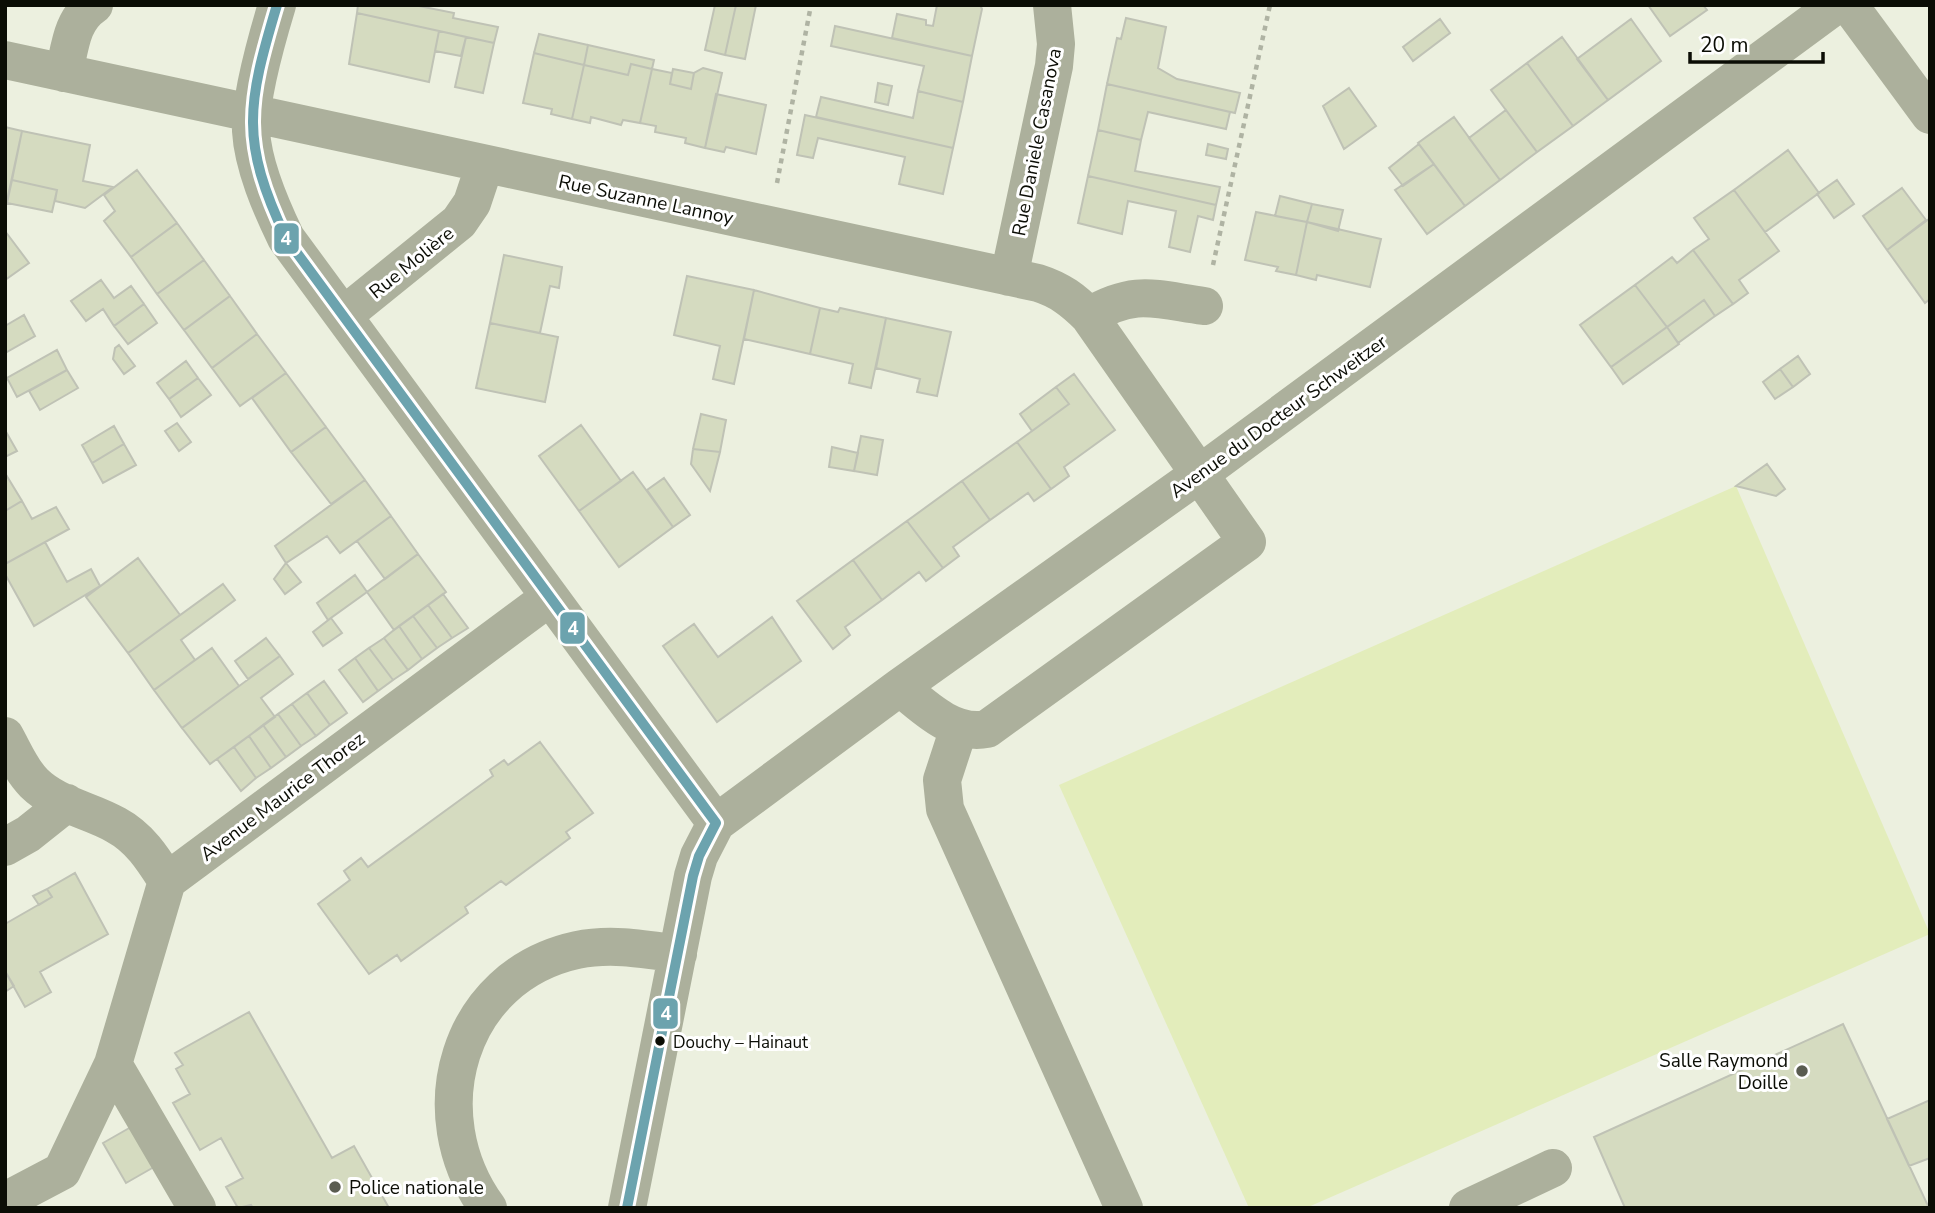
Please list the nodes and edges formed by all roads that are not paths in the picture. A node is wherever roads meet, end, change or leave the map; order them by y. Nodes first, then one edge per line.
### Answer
1 (94, 5) edge
2 (277, 5) edge
3 (1052, 5) edge
4 (1836, 5) edge
5 (1849, 5) edge
6 (5, 60) edge
7 (64, 73) junction
8 (252, 114) junction
9 (1930, 114) edge
10 (485, 164) junction
11 (1009, 277) junction
12 (1204, 306) road end
13 (344, 315) junction
14 (1089, 316) junction
15 (1198, 475) junction
16 (550, 597) junction
17 (900, 687) junction
18 (959, 728) junction
19 (5, 736) edge
20 (67, 803) junction
21 (716, 823) junction
22 (5, 847) edge
23 (167, 881) junction
24 (678, 954) junction
25 (113, 1064) junction
26 (1553, 1168) dead end
27 (5, 1201) edge
28 (197, 1208) edge
29 (488, 1208) edge
30 (627, 1208) edge
31 (1124, 1208) edge
32 (1468, 1208) edge

1 - 7 street
2 - 8 street
3 - 11 street, Rue Daniele Casanova
4 - 15 street, Avenue du Docteur Schweitzer
5 - 9 street
6 - 7 street, Rue Suzanne Lannoy
7 - 8 street, Rue Suzanne Lannoy
8 - 10 street, Rue Suzanne Lannoy
8 - 13 street
10 - 11 street, Rue Suzanne Lannoy
10 - 13 street, Rue Molière
11 - 14 street, Rue Suzanne Lannoy
12 - 14 street
13 - 16 street
14 - 15 street, Rue Suzanne Lannoy
15 - 17 street, Avenue du Docteur Schweitzer
15 - 18 street, Rue Suzanne Lannoy
16 - 21 street
16 - 23 street, Avenue Maurice Thorez
17 - 18 street
17 - 21 street, Avenue du Docteur Schweitzer
18 - 31 street
19 - 20 street
20 - 22 street
20 - 23 street
21 - 24 street
23 - 25 street
24 - 29 street
24 - 30 street
25 - 27 street
25 - 28 street
26 - 32 street

